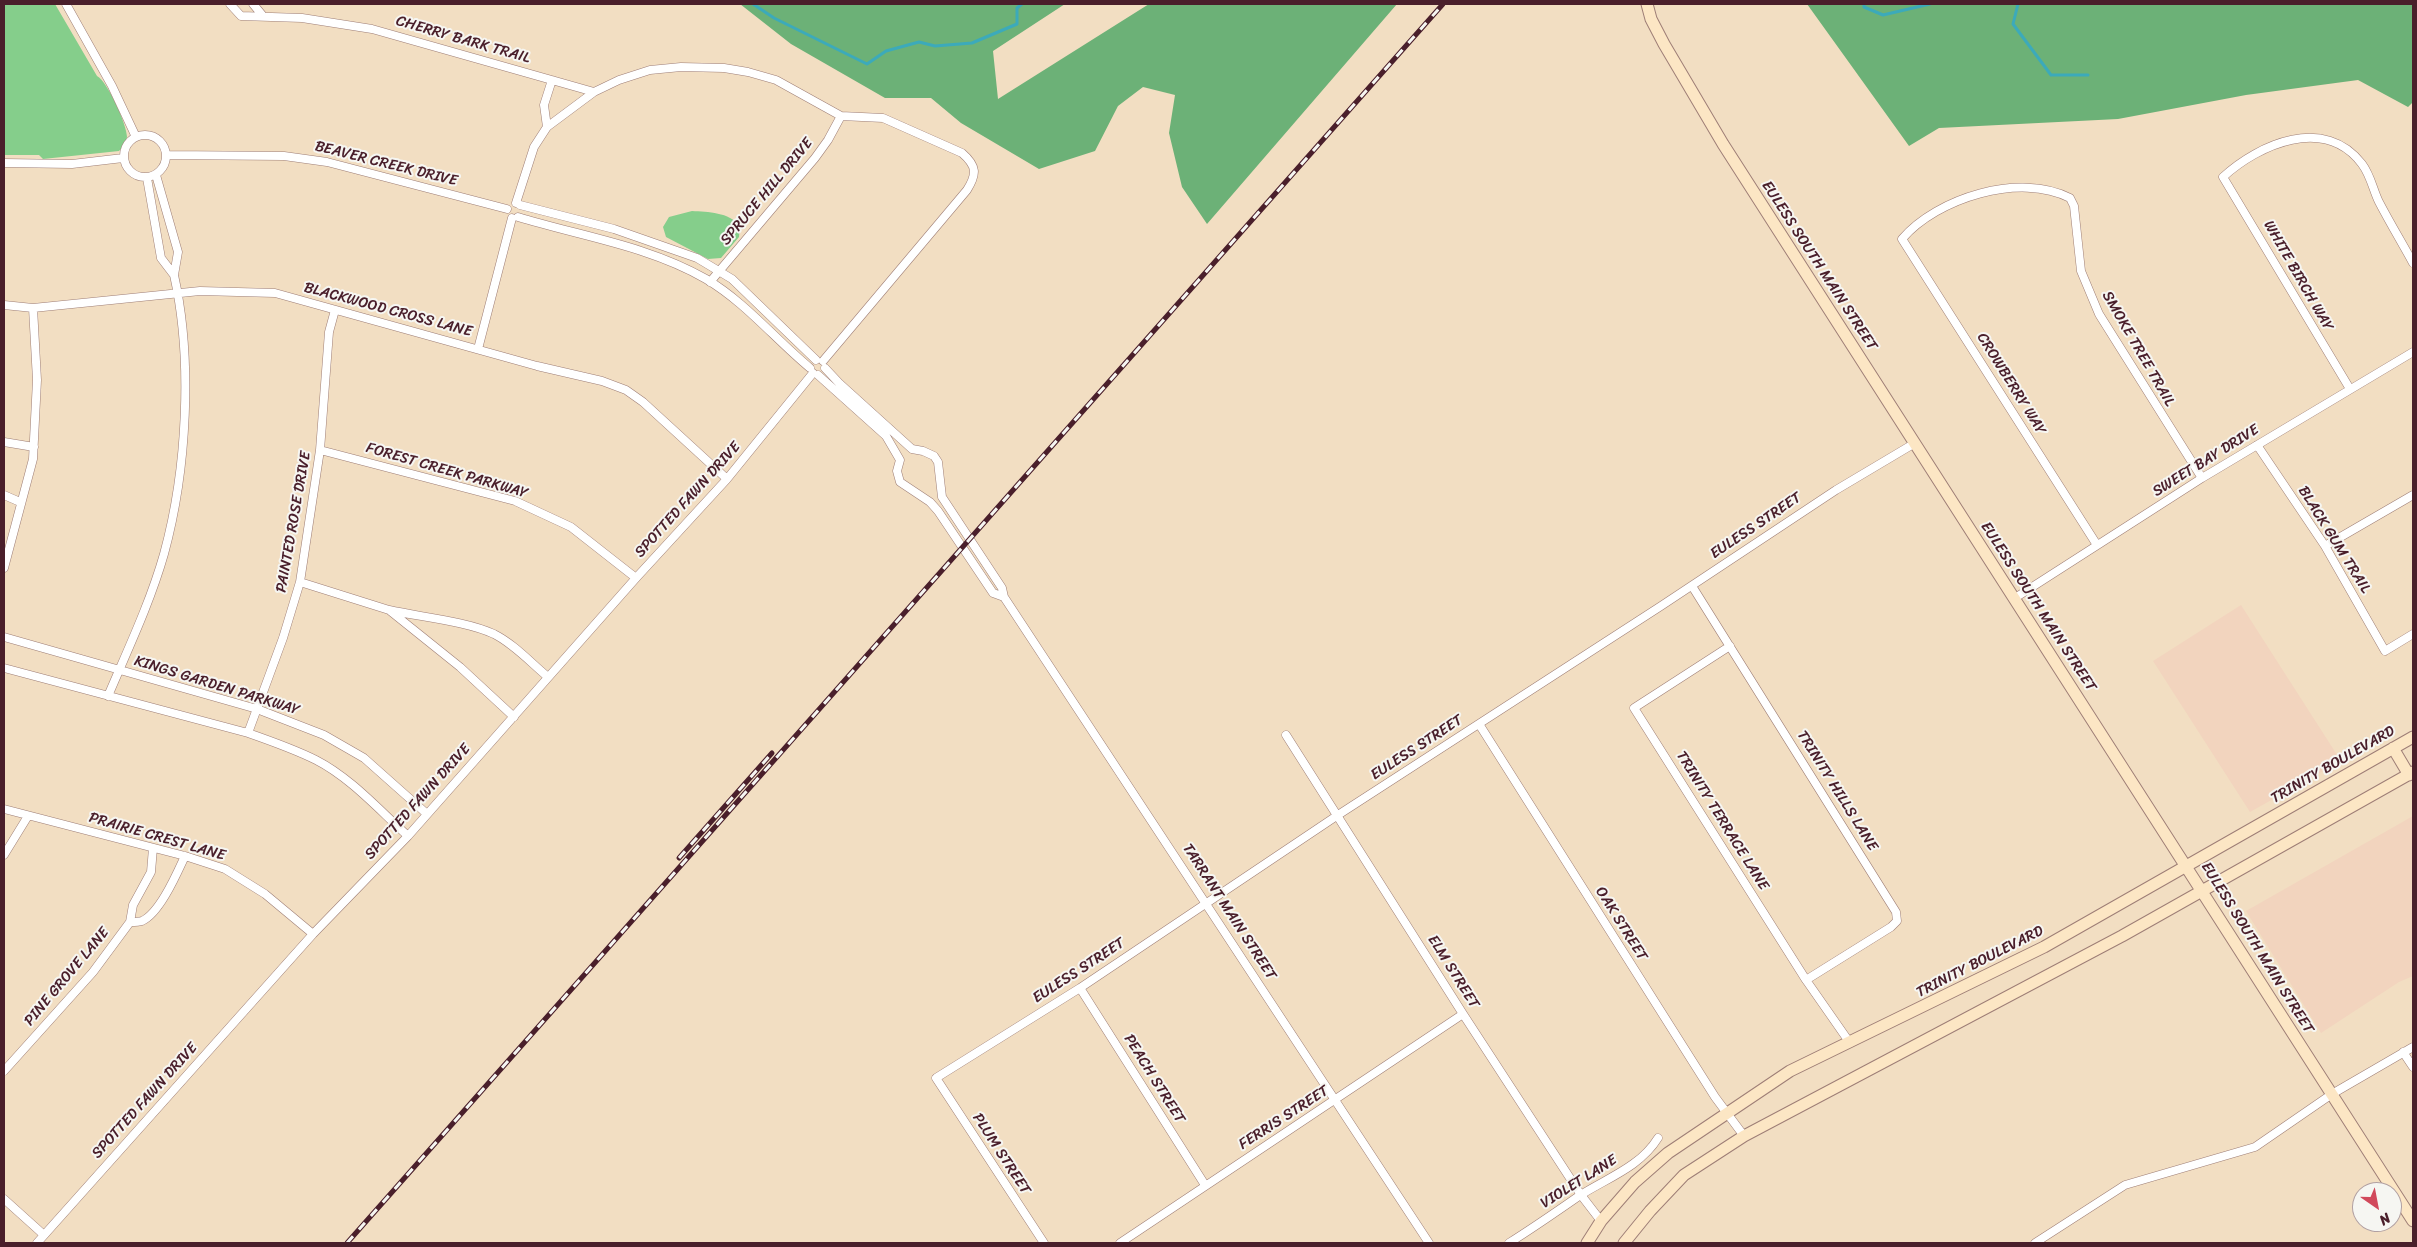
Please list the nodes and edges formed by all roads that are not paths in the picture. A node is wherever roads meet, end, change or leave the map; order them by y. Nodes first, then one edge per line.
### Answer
1 (66, 4) edge
2 (230, 4) edge
3 (253, 4) edge
4 (1647, 4) edge
5 (263, 16) junction
6 (552, 80) junction
7 (594, 92) junction
8 (841, 116) junction
9 (547, 126) junction
10 (136, 137) junction
11 (167, 155) junction
12 (123, 158) junction
13 (4, 163) edge
14 (156, 175) junction
15 (147, 178) junction
16 (518, 204) junction
17 (507, 209) junction
18 (515, 217) junction
19 (1902, 239) joint
20 (2413, 263) edge
21 (719, 271) junction
22 (174, 275) junction
23 (710, 282) junction
24 (178, 293) junction
25 (4, 305) edge
26 (33, 308) junction
27 (335, 310) junction
28 (478, 349) junction
29 (2413, 352) edge
30 (822, 363) junction
31 (814, 372) junction
32 (2350, 389) junction
33 (4, 442) edge
34 (1915, 443) junction
35 (2257, 445) junction
36 (34, 447) junction
37 (320, 450) junction
38 (912, 450) junction
39 (900, 460) junction
40 (2202, 478) junction
41 (727, 479) junction
42 (4, 495) edge
43 (2413, 495) edge
44 (20, 502) junction
45 (2097, 545) junction
46 (2325, 546) junction
47 (4, 568) edge
48 (636, 578) junction
49 (300, 582) junction
50 (1692, 586) junction
51 (1004, 597) junction
52 (2015, 598) junction
53 (389, 610) junction
54 (2413, 634) edge
55 (4, 637) edge
56 (1730, 646) junction
57 (4, 668) edge
58 (118, 671) junction
59 (548, 677) junction
60 (108, 696) junction
61 (257, 709) junction
62 (514, 717) junction
63 (1479, 724) junction
64 (248, 733) junction
65 (1286, 735) dead end
66 (2413, 737) edge
67 (2393, 748) junction
68 (2411, 773) edge
69 (4, 809) edge
70 (427, 814) junction
71 (1338, 815) junction
72 (28, 816) junction
73 (408, 836) junction
74 (153, 848) junction
75 (4, 855) edge
76 (185, 856) junction
77 (2188, 866) junction
78 (2203, 890) junction
79 (1206, 904) junction
80 (130, 922) junction
81 (313, 934) junction
82 (1806, 980) junction
83 (1080, 988) junction
84 (1463, 1014) junction
85 (1850, 1043) junction
86 (2413, 1047) edge
87 (2403, 1052) junction
88 (2413, 1067) edge
89 (4, 1072) edge
90 (936, 1078) joint
91 (2332, 1094) junction
92 (1336, 1101) junction
93 (1726, 1114) junction
94 (1744, 1136) junction
95 (1658, 1138) dead end
96 (1205, 1185) junction
97 (1581, 1195) junction
98 (4, 1199) edge
99 (1600, 1221) junction
100 (2413, 1222) edge
101 (44, 1235) junction
102 (37, 1243) edge
103 (1044, 1243) edge
104 (1120, 1243) edge
105 (1429, 1243) edge
106 (1509, 1243) edge
107 (1586, 1243) edge
108 (1624, 1243) edge
109 (2035, 1243) edge

1 - 10 street
2 - 5 street, CHERRY BARK TRAIL
3 - 5 street
4 - 34 main road, EULESS SOUTH MAIN STREET
5 - 6 street, CHERRY BARK TRAIL
6 - 7 street, CHERRY BARK TRAIL
6 - 9 street
7 - 8 street
7 - 9 street
8 - 21 street, SPRUCE HILL DRIVE
8 - 30 street
9 - 16 street
10 - 11 street
10 - 12 street
11 - 14 street
11 - 17 street, BEAVER CREEK DRIVE
12 - 13 street
12 - 15 street
14 - 15 street
14 - 22 street
15 - 22 street
16 - 17 street
16 - 18 street
16 - 21 street
17 - 18 street
18 - 23 street
18 - 28 street
19 - 40 street, SMOKE TREE TRAIL
19 - 45 street, CROWBERRY WAY
20 - 32 street, WHITE BIRCH WAY
21 - 23 street, SPRUCE HILL DRIVE
21 - 30 street
22 - 24 street
23 - 31 street
24 - 26 street, BLACKWOOD CROSS LANE
24 - 27 street, BLACKWOOD CROSS LANE
24 - 58 street
25 - 26 street, BLACKWOOD CROSS LANE
26 - 36 street
27 - 28 street, BLACKWOOD CROSS LANE
27 - 37 street, PAINTED ROSE DRIVE
28 - 41 street, BLACKWOOD CROSS LANE
29 - 32 street, SWEET BAY DRIVE
30 - 31 street
30 - 31 street
30 - 38 street
31 - 39 street
31 - 41 street, SPOTTED FAWN DRIVE
32 - 35 street, SWEET BAY DRIVE
33 - 36 street
34 - 50 street, EULESS STREET
34 - 52 main road, EULESS SOUTH MAIN STREET
35 - 40 street, SWEET BAY DRIVE
35 - 46 street, BLACK GUM TRAIL
36 - 44 street
37 - 48 street, FOREST CREEK PARKWAY
37 - 49 street, PAINTED ROSE DRIVE
38 - 39 street
38 - 51 street, TARRANT MAIN STREET
39 - 51 street, TARRANT MAIN STREET
40 - 45 street, SWEET BAY DRIVE
41 - 48 street, SPOTTED FAWN DRIVE
42 - 44 street
43 - 46 street
44 - 47 street
45 - 52 street, SWEET BAY DRIVE
46 - 54 street, BLACK GUM TRAIL
48 - 59 street, SPOTTED FAWN DRIVE
49 - 53 street
49 - 61 street, PAINTED ROSE DRIVE
50 - 56 street, TRINITY HILLS LANE
50 - 63 street, EULESS STREET
51 - 79 street, TARRANT MAIN STREET
52 - 77 main road, EULESS SOUTH MAIN STREET
53 - 59 street
53 - 62 street
55 - 58 street, KINGS GARDEN PARKWAY
56 - 82 street, TRINITY HILLS LANE
56 - 82 street, TRINITY TERRACE LANE
57 - 60 street
58 - 60 street
58 - 61 street, KINGS GARDEN PARKWAY
59 - 62 street, SPOTTED FAWN DRIVE
60 - 64 street
61 - 64 street, PAINTED ROSE DRIVE
61 - 70 street, KINGS GARDEN PARKWAY
62 - 70 street, SPOTTED FAWN DRIVE
63 - 71 street, EULESS STREET
63 - 93 street, OAK STREET
64 - 73 street
65 - 71 street, ELM STREET
66 - 67 main road, TRINITY BOULEVARD
67 - 68 main road
67 - 77 main road, TRINITY BOULEVARD
68 - 78 main road
69 - 72 street, PRAIRIE CREST LANE
70 - 73 street, SPOTTED FAWN DRIVE
71 - 79 street, EULESS STREET
71 - 84 street, ELM STREET
72 - 74 street, PRAIRIE CREST LANE
72 - 75 street
73 - 81 street, SPOTTED FAWN DRIVE
74 - 76 street, PRAIRIE CREST LANE
74 - 80 street, PINE GROVE LANE
76 - 80 street, PINE GROVE LANE
76 - 81 street, PRAIRIE CREST LANE
77 - 78 main road, EULESS SOUTH MAIN STREET
77 - 85 main road, TRINITY BOULEVARD
78 - 91 main road, EULESS SOUTH MAIN STREET
78 - 94 main road
79 - 83 street, EULESS STREET
79 - 92 street, TARRANT MAIN STREET
80 - 89 street, PINE GROVE LANE
81 - 101 street, SPOTTED FAWN DRIVE
82 - 85 street, TRINITY TERRACE LANE
83 - 90 street, EULESS STREET
83 - 96 street, PEACH STREET
84 - 92 street, FERRIS STREET
84 - 97 street, ELM STREET
85 - 93 main road, TRINITY BOULEVARD
86 - 87 street
87 - 88 street
87 - 91 street
90 - 103 street, PLUM STREET
91 - 100 main road, EULESS SOUTH MAIN STREET
91 - 109 street
92 - 96 street, FERRIS STREET
92 - 105 street, TARRANT MAIN STREET
93 - 94 street, OAK STREET
93 - 99 main road, TRINITY BOULEVARD
94 - 108 main road
95 - 97 street, VIOLET LANE
96 - 104 street, FERRIS STREET
97 - 99 street, ELM STREET
97 - 106 street, VIOLET LANE
98 - 101 street
99 - 107 main road, TRINITY BOULEVARD
101 - 102 street, SPOTTED FAWN DRIVE

